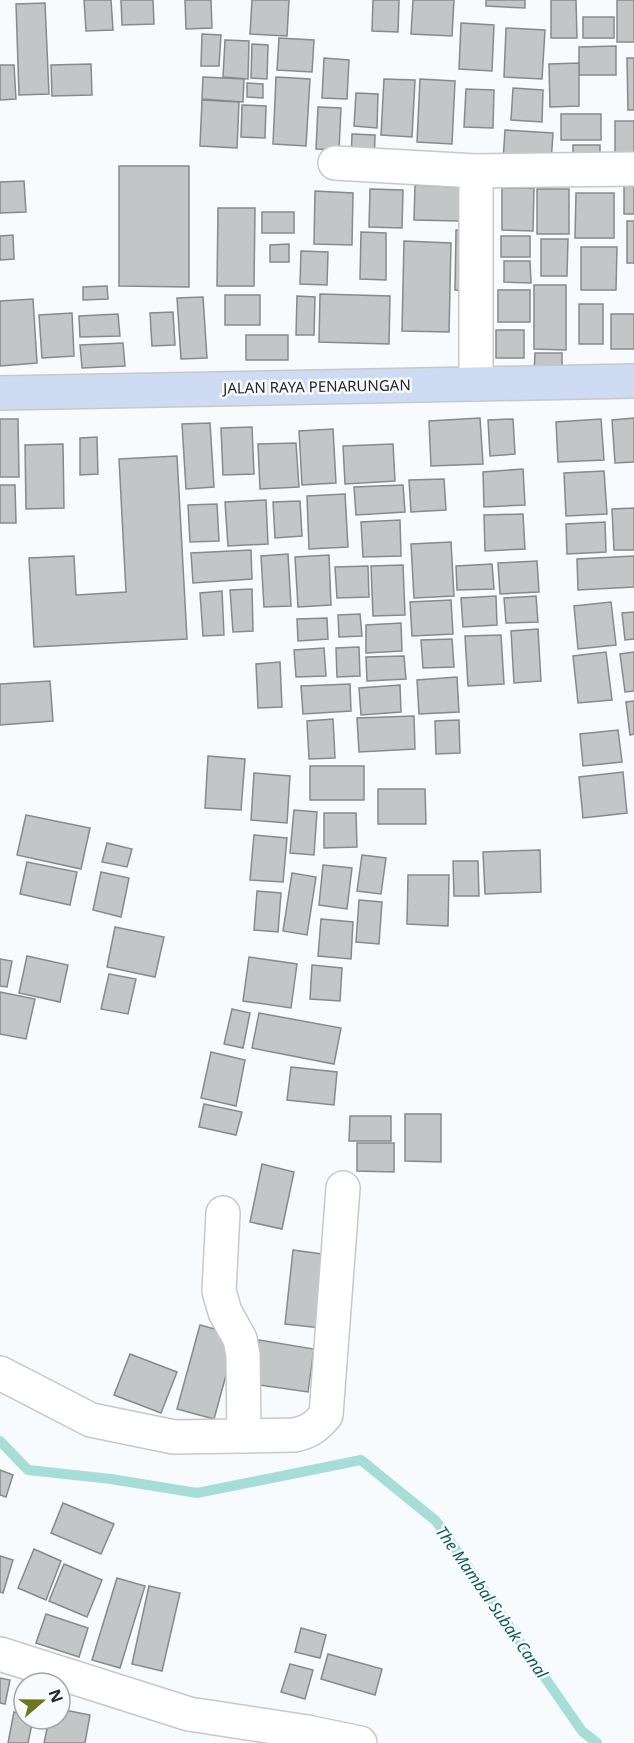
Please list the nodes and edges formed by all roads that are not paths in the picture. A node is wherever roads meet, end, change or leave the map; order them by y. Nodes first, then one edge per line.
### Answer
1 (335, 164) dead end
2 (634, 169) edge
3 (476, 171) junction
4 (634, 381) edge
5 (477, 384) junction
6 (0, 393) edge
7 (343, 1188) dead end
8 (223, 1213) dead end
9 (0, 1373) edge
10 (244, 1437) junction
11 (0, 1654) edge
12 (307, 1738) edge
13 (360, 1743) edge

1 - 3 street
2 - 3 street
3 - 5 street
4 - 5 main road, JALAN RAYA PENARUNGAN
5 - 6 main road, JALAN RAYA PENARUNGAN
7 - 10 street
8 - 10 street
9 - 10 street
11 - 12 street
12 - 13 street

